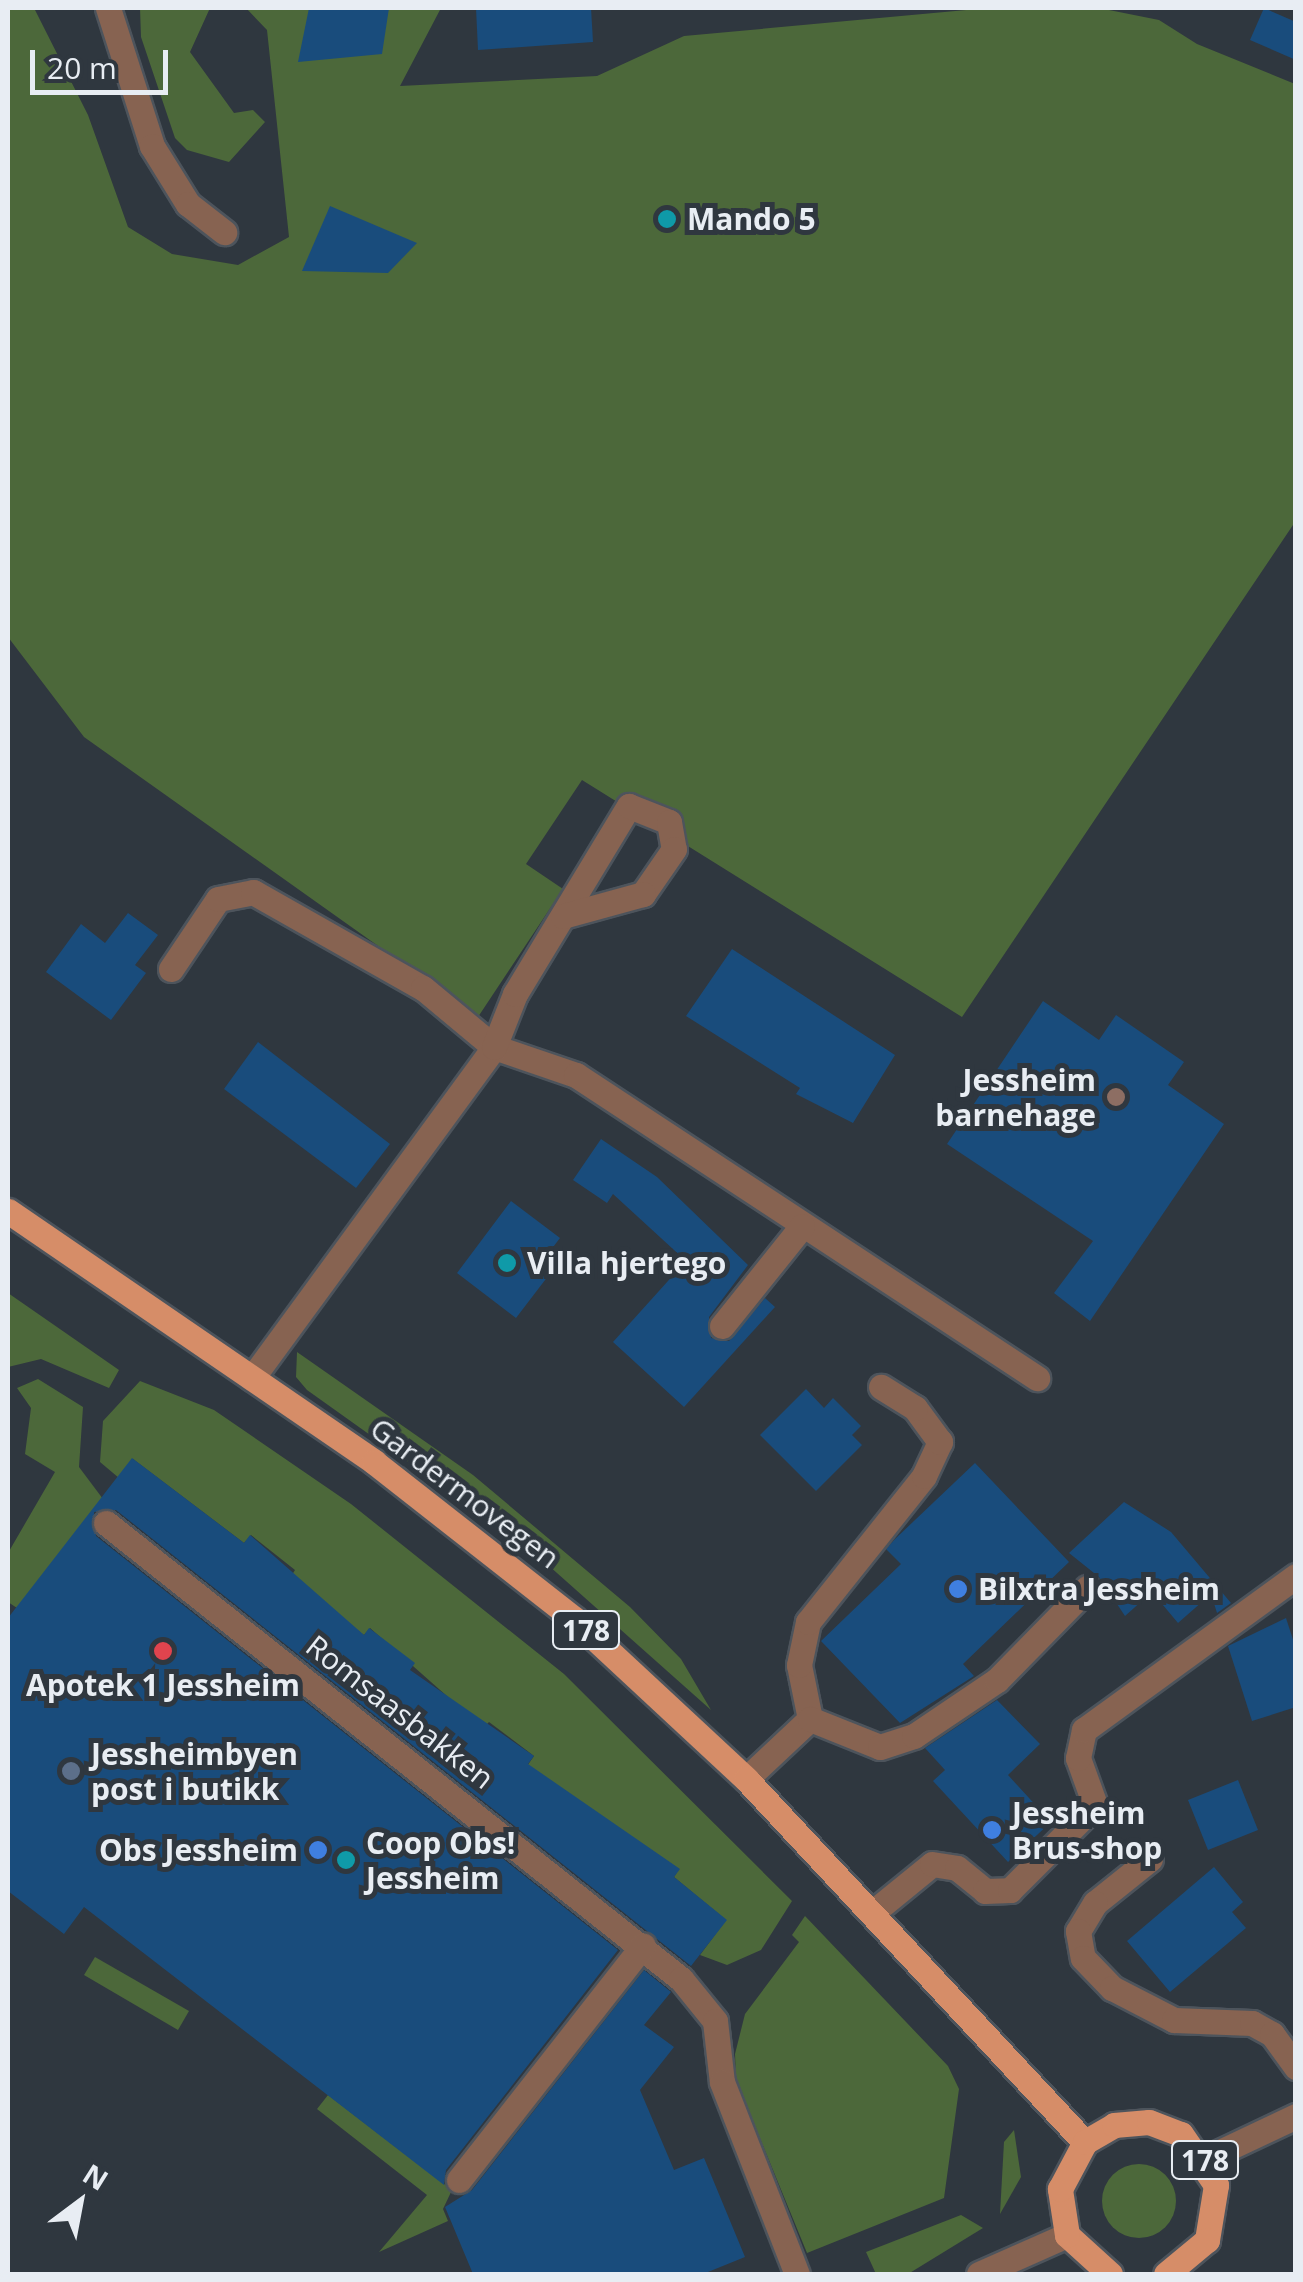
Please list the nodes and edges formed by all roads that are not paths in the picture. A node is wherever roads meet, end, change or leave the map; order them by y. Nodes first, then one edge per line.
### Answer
1 (108, 8) edge
2 (224, 232) dead end
3 (563, 916) junction
4 (171, 970) dead end
5 (494, 1047) junction
6 (8, 1210) edge
7 (802, 1226) junction
8 (722, 1326) dead end
9 (252, 1378) junction
10 (1037, 1378) dead end
11 (881, 1387) dead end
12 (106, 1523) dead end
13 (1296, 1576) edge
14 (1087, 1588) dead end
15 (810, 1720) junction
16 (746, 1779) junction
17 (1150, 1858) dead end
18 (872, 1913) junction
19 (643, 1945) junction
20 (1296, 2067) edge
21 (1296, 2116) edge
22 (1084, 2142) junction
23 (1205, 2159) junction
24 (459, 2180) dead end
25 (1067, 2235) junction
26 (1199, 2267) edge
27 (797, 2274) edge
28 (978, 2274) edge
29 (1110, 2274) edge
30 (1166, 2274) edge

1 - 2 street
3 - 3 street
3 - 5 street
4 - 5 street
5 - 7 street
5 - 9 street
6 - 9 main road, Gardermovegen / 178
7 - 8 street
7 - 10 street
9 - 16 main road, Gardermovegen / 178
11 - 15 street
12 - 19 street, Romsaasbakken
13 - 18 street
14 - 15 street
15 - 16 street
16 - 18 main road, Gardermovegen / 178
17 - 20 street
18 - 22 main road, Gardermovegen / 178
19 - 24 street
19 - 27 street, Romsaasbakken
21 - 23 street
22 - 23 main road, 178
22 - 25 main road
23 - 26 main road, 178
25 - 28 street
25 - 29 main road
26 - 30 main road, 178

